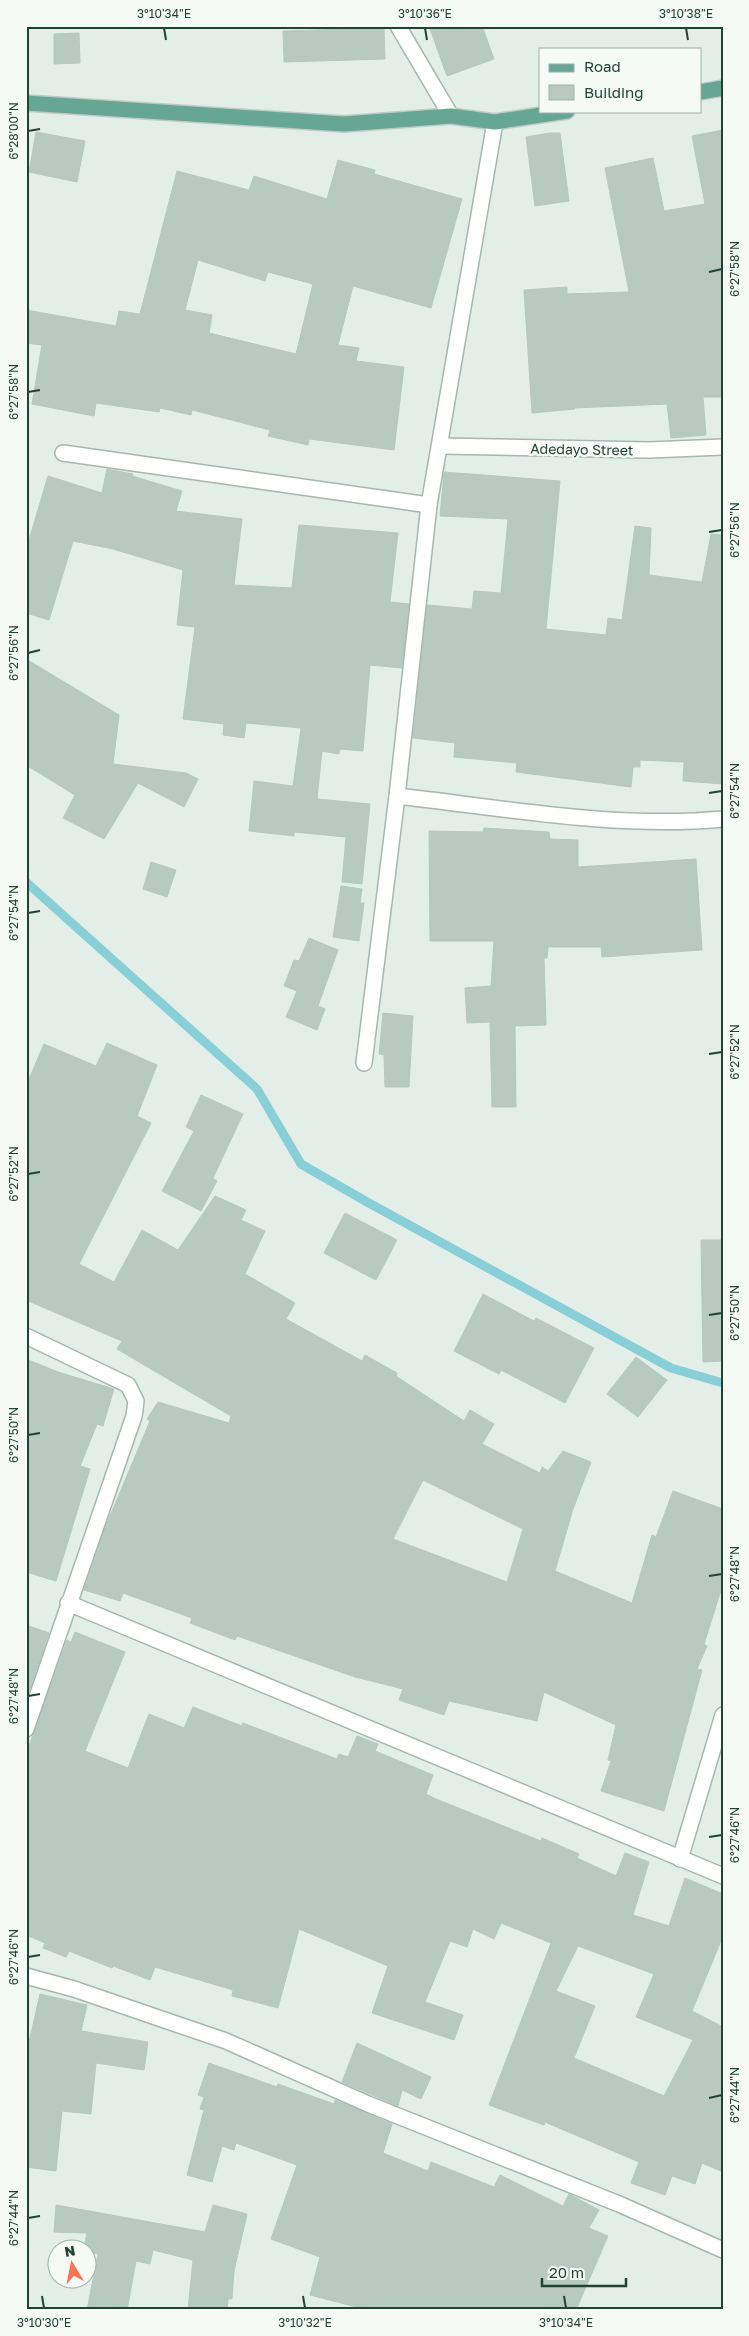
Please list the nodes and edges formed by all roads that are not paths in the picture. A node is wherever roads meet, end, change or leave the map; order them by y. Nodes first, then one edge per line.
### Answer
1 (398, 26) edge
2 (723, 88) edge
3 (702, 92) edge
4 (26, 103) edge
5 (560, 112) edge
6 (451, 116) junction
7 (495, 122) junction
8 (441, 446) junction
9 (723, 447) edge
10 (63, 453) dead end
11 (429, 505) junction
12 (397, 796) junction
13 (723, 819) edge
14 (364, 1063) dead end
15 (26, 1336) edge
16 (68, 1603) junction
17 (723, 1715) edge
18 (26, 1729) edge
19 (680, 1859) junction
20 (723, 1876) edge
21 (26, 1976) edge
22 (723, 2250) edge

1 - 6 street
2 - 3 main road
4 - 6 main road
5 - 7 main road
6 - 7 main road
7 - 8 street
8 - 9 street, Adedayo Street
8 - 11 street
10 - 11 street
11 - 12 street
12 - 13 street
12 - 14 street
15 - 16 street
16 - 18 street
16 - 19 street
17 - 19 street
19 - 20 street
21 - 22 street

